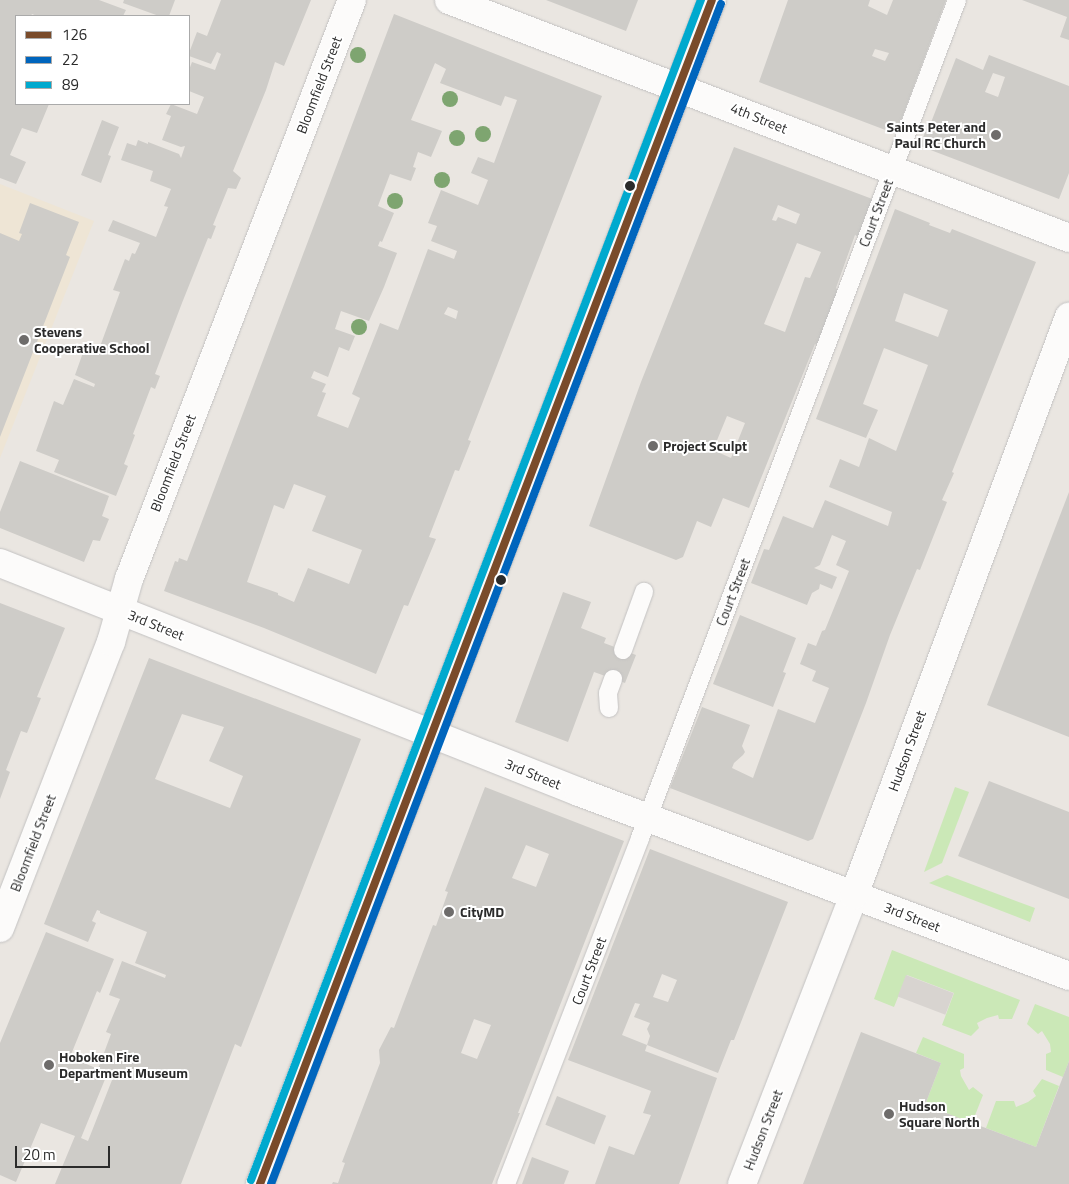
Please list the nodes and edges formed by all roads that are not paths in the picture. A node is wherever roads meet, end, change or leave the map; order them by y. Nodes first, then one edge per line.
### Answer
1 (352, 0) edge
2 (448, 0) edge
3 (712, 0) edge
4 (957, 0) edge
5 (679, 87) junction
6 (892, 171) junction
7 (1069, 238) edge
8 (1069, 317) edge
9 (0, 563) edge
10 (644, 592) dead end
11 (120, 610) junction
12 (623, 650) dead end
13 (613, 679) dead end
14 (610, 708) dead end
15 (432, 734) junction
16 (648, 818) junction
17 (854, 895) junction
18 (0, 928) edge
19 (1069, 976) edge
20 (260, 1184) edge
21 (506, 1184) edge
22 (742, 1184) edge

1 - 11 street, Bloomfield Street
2 - 5 street, 4th Street
3 - 5 street
4 - 6 lane, Court Street
5 - 6 street, 4th Street
5 - 15 street
6 - 7 street, 4th Street
6 - 16 lane, Court Street
8 - 17 street, Hudson Street
9 - 11 street, 3rd Street
10 - 12 lane
11 - 15 street, 3rd Street
11 - 18 street, Bloomfield Street
13 - 14 lane
15 - 16 street, 3rd Street
15 - 20 street
16 - 17 street, 3rd Street
16 - 21 lane, Court Street
17 - 19 street, 3rd Street
17 - 22 street, Hudson Street

